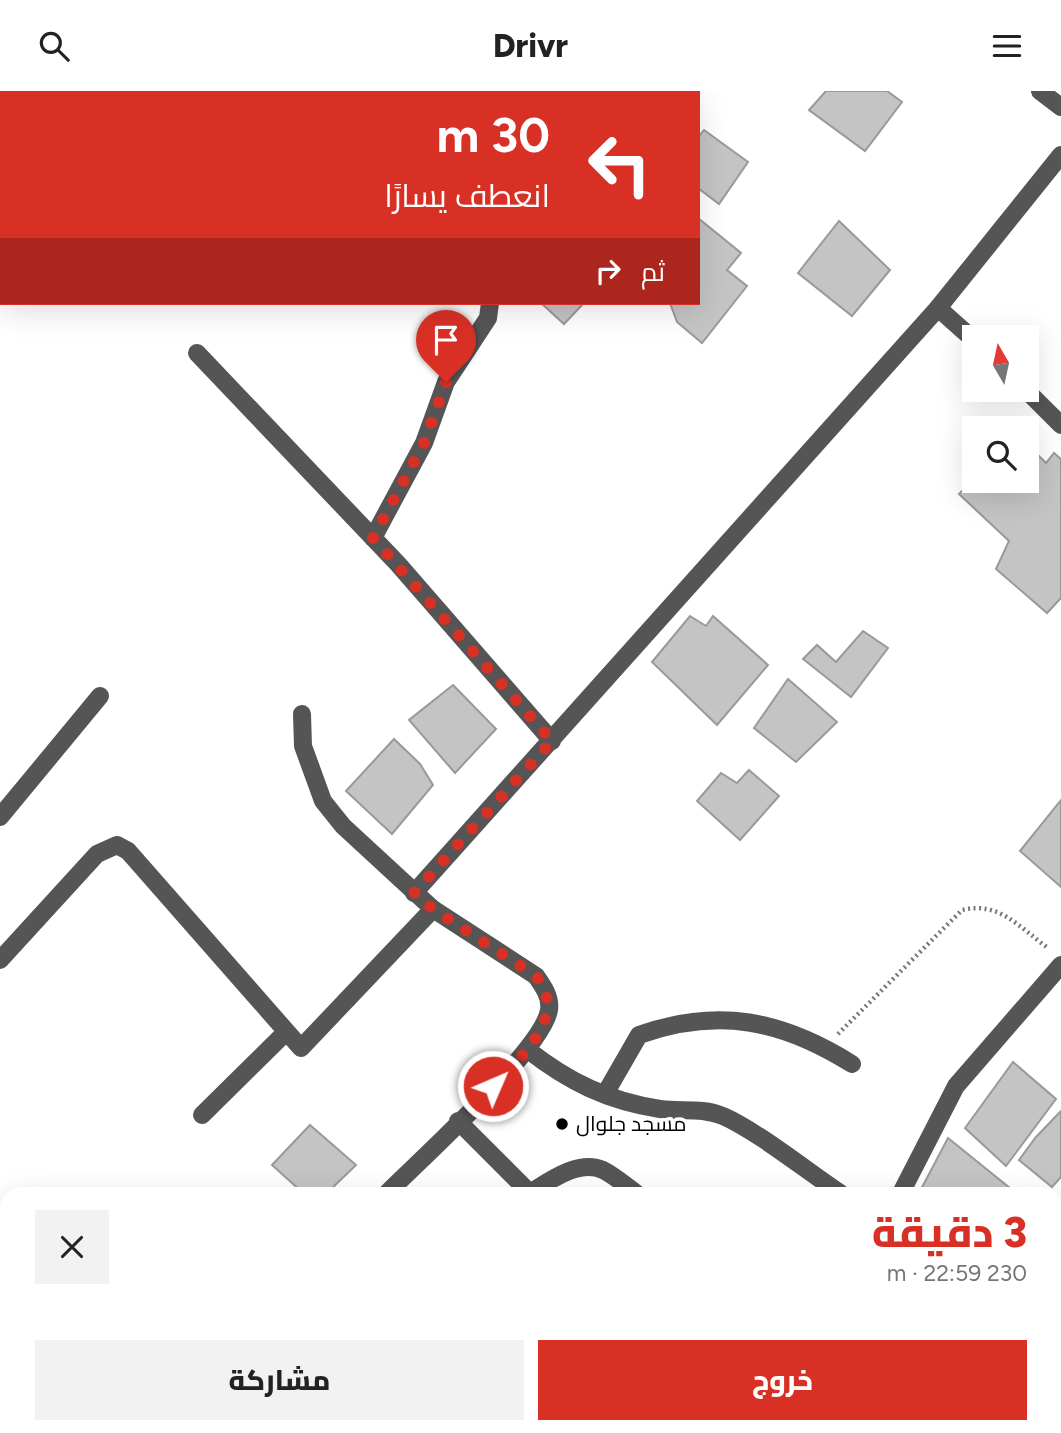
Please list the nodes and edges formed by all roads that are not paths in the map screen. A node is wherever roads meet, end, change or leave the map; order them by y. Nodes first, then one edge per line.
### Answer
1 (1040, 91) edge
2 (1061, 107) edge
3 (1061, 155) edge
4 (490, 305) edge
5 (938, 308) junction
6 (962, 329) edge
7 (197, 353) dead end
8 (1039, 403) edge
9 (1061, 425) edge
10 (373, 538) junction
11 (100, 696) dead end
12 (302, 714) dead end
13 (552, 741) junction
14 (0, 817) edge
15 (414, 893) junction
16 (433, 909) junction
17 (0, 960) edge
18 (1061, 965) edge
19 (285, 1033) junction
20 (528, 1050) junction
21 (852, 1064) dead end
22 (605, 1094) junction
23 (202, 1115) dead end
24 (458, 1121) junction
25 (393, 1187) edge
26 (524, 1187) edge
27 (540, 1187) edge
28 (628, 1187) edge
29 (831, 1187) edge
30 (904, 1187) edge

1 - 2 street
3 - 5 street
4 - 10 street
5 - 6 street
5 - 13 street
7 - 10 street
8 - 9 street
10 - 13 street
11 - 14 street
12 - 15 street
13 - 15 street
15 - 16 street
16 - 19 street
16 - 20 street
17 - 19 street
18 - 30 street
19 - 23 street
20 - 22 street
20 - 24 street
21 - 22 street
22 - 29 street
24 - 25 street
24 - 26 street
27 - 28 street

